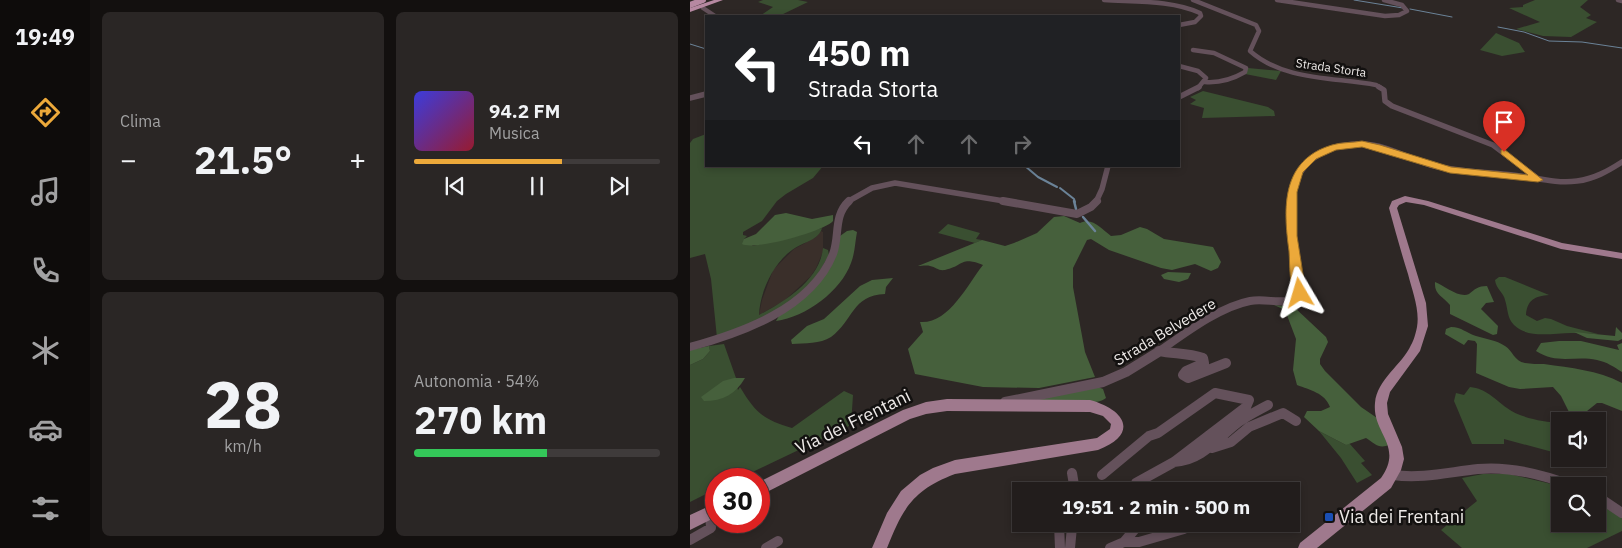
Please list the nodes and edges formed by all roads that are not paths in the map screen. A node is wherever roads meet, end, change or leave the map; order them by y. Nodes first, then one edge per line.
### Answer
1 (698, 0) edge
2 (720, 0) edge
3 (1104, 0) edge
4 (1193, 0) edge
5 (1277, 0) edge
6 (1384, 0) edge
7 (1618, 0) edge
8 (1622, 1) edge
9 (690, 4) edge
10 (702, 5) edge
11 (690, 10) edge
12 (714, 15) edge
13 (1180, 25) edge
14 (1193, 50) dead end
15 (1180, 66) edge
16 (1205, 82) junction
17 (705, 94) edge
18 (1180, 96) edge
19 (690, 98) edge
20 (1622, 162) edge
21 (1108, 167) edge
22 (1538, 180) junction
23 (1622, 256) edge
24 (690, 347) edge
25 (1159, 352) junction
26 (1226, 363) dead end
27 (1268, 404) dead end
28 (996, 406) junction
29 (1296, 421) dead end
30 (1208, 449) junction
31 (1174, 462) junction
32 (1072, 473) dead end
33 (1393, 475) junction
34 (1102, 476) dead end
35 (1551, 480) edge
36 (1073, 482) edge
37 (1138, 482) edge
38 (770, 484) edge
39 (1606, 502) edge
40 (1622, 513) edge
41 (705, 516) edge
42 (690, 523) edge
43 (705, 531) edge
44 (1059, 532) edge
45 (1072, 532) edge
46 (1132, 532) edge
47 (1174, 532) edge
48 (690, 540) edge
49 (778, 541) dead end
50 (1124, 542) junction
51 (878, 546) edge
52 (766, 548) edge
53 (1060, 548) edge
54 (1070, 548) edge
55 (1110, 548) edge
56 (1305, 548) edge

1 - 10 street
2 - 11 highway
3 - 13 street
4 - 22 street, Strada Storta
5 - 6 street
7 - 8 street
9 - 10 highway, bridge
10 - 12 street
14 - 16 street
15 - 16 street
16 - 18 street
17 - 19 street
20 - 22 street, Strada Belvedere
21 - 24 street
22 - 25 street, Strada Belvedere
23 - 33 main road
25 - 26 street
25 - 28 street, Strada Belvedere
27 - 30 street
28 - 38 main road, Via dei Frentani
28 - 51 main road, Via dei Frentani
29 - 30 street
30 - 31 street
31 - 34 street
31 - 37 street
32 - 36 street
33 - 35 street
33 - 56 main road
39 - 40 street
41 - 42 main road
43 - 48 street
44 - 53 street
45 - 54 street
46 - 50 street
47 - 50 street
49 - 52 street
50 - 55 street

